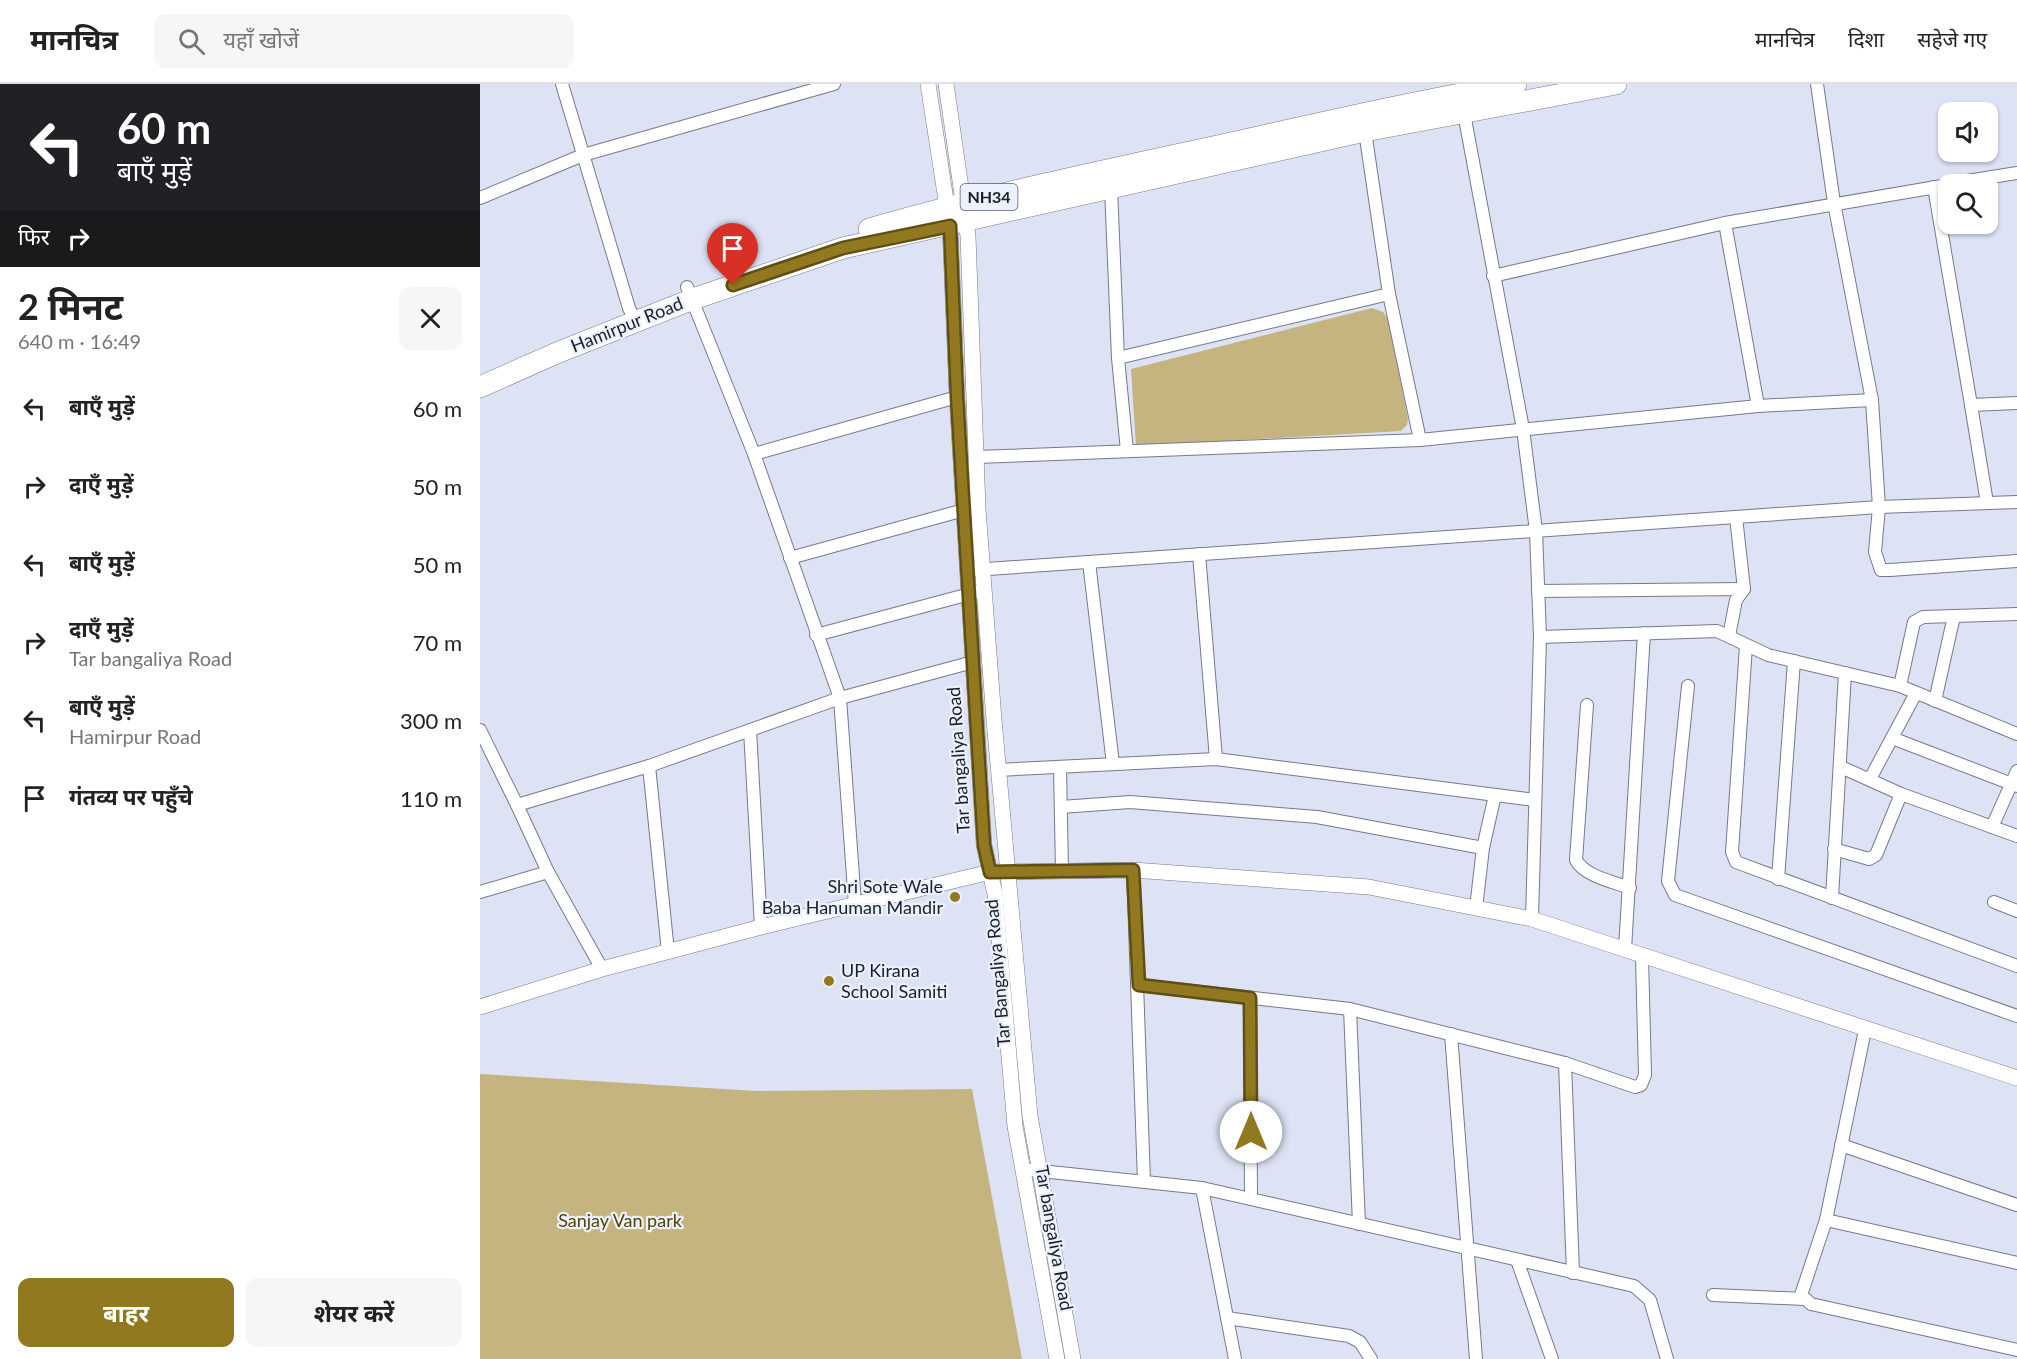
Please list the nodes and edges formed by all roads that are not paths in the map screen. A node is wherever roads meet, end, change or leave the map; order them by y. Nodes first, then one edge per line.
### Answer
1 (562, 84) edge
2 (834, 84) edge
3 (928, 84) edge
4 (946, 84) edge
5 (1516, 84) edge
6 (1616, 84) edge
7 (1817, 84) edge
8 (797, 89) edge
9 (1460, 96) edge
10 (1365, 131) junction
11 (583, 155) junction
12 (2017, 173) edge
13 (1998, 176) edge
14 (1938, 186) edge
15 (1934, 187) junction
16 (1112, 188) junction
17 (480, 198) edge
18 (1834, 203) junction
19 (956, 215) junction
20 (1725, 224) junction
21 (1493, 276) junction
22 (690, 293) junction
23 (1389, 294) junction
24 (632, 314) junction
25 (1118, 358) junction
26 (480, 372) edge
27 (480, 387) edge
28 (957, 397) junction
29 (1872, 400) junction
30 (2017, 403) edge
31 (1971, 405) junction
32 (1758, 406) junction
33 (967, 426) junction
34 (1523, 429) junction
35 (1420, 440) junction
36 (1127, 451) junction
37 (754, 454) junction
38 (976, 457) junction
39 (2017, 502) edge
40 (1987, 503) junction
41 (1879, 507) junction
42 (964, 510) junction
43 (1736, 517) junction
44 (1536, 531) junction
45 (1199, 554) junction
46 (790, 558) junction
47 (2017, 561) edge
48 (1089, 562) junction
49 (975, 570) junction
50 (1744, 589) junction
51 (984, 590) junction
52 (1538, 591) junction
53 (969, 594) junction
54 (2017, 614) edge
55 (1954, 616) junction
56 (1644, 633) junction
57 (816, 636) junction
58 (1729, 636) junction
59 (1540, 637) junction
60 (1746, 646) junction
61 (1794, 661) junction
62 (972, 662) junction
63 (1845, 673) junction
64 (1688, 686) dead end
65 (1900, 686) junction
66 (1916, 693) junction
67 (840, 698) junction
68 (1935, 701) junction
69 (1587, 705) dead end
70 (480, 730) edge
71 (750, 730) junction
72 (2017, 734) edge
73 (1892, 738) junction
74 (1216, 759) junction
75 (1113, 764) junction
76 (649, 766) junction
77 (1060, 767) junction
78 (1840, 767) junction
79 (998, 770) junction
80 (2017, 771) edge
81 (1870, 779) junction
82 (2015, 785) edge
83 (1901, 794) junction
84 (1495, 795) junction
85 (1535, 800) junction
86 (517, 805) junction
87 (1061, 807) junction
88 (1992, 826) junction
89 (2017, 836) edge
90 (1483, 848) junction
91 (1834, 849) junction
92 (1133, 870) junction
93 (548, 872) junction
94 (990, 872) junction
95 (1062, 872) junction
96 (1008, 873) junction
97 (1778, 879) junction
98 (1630, 888) junction
99 (480, 892) edge
100 (1833, 898) junction
101 (1994, 902) dead end
102 (855, 904) junction
103 (1476, 908) junction
104 (2017, 911) edge
105 (1532, 919) junction
106 (761, 927) junction
107 (1625, 949) junction
108 (668, 952) junction
109 (1642, 957) junction
110 (2017, 966) edge
111 (602, 969) junction
112 (1139, 985) junction
113 (1250, 998) junction
114 (480, 1007) edge
115 (1350, 1009) junction
116 (2017, 1016) edge
117 (1865, 1030) junction
118 (1451, 1034) junction
119 (1565, 1063) junction
120 (2017, 1078) edge
121 (1841, 1145) junction
122 (1022, 1169) junction
123 (1039, 1170) junction
124 (1144, 1181) junction
125 (1203, 1188) junction
126 (1251, 1199) junction
127 (2017, 1205) edge
128 (1826, 1220) junction
129 (1359, 1224) junction
130 (1467, 1249) junction
131 (1517, 1260) junction
132 (1055, 1263) junction
133 (2017, 1263) edge
134 (1040, 1266) junction
135 (1573, 1273) junction
136 (1713, 1295) dead end
137 (1804, 1299) junction
138 (1227, 1318) junction
139 (2017, 1350) edge
140 (1057, 1359) edge
141 (1073, 1359) edge
142 (1235, 1359) edge
143 (1371, 1359) edge
144 (1476, 1359) edge
145 (1552, 1359) edge
146 (1667, 1359) edge

1 - 11 street
2 - 8 street
3 - 19 street
4 - 19 street
5 - 9 highway, NH34
6 - 9 highway, NH34
7 - 18 street
8 - 11 street
9 - 10 highway, NH34
9 - 19 highway, NH34
9 - 21 street
10 - 16 highway, NH34
10 - 23 street
11 - 17 street
11 - 24 street
12 - 13 street
14 - 15 street
15 - 18 street
15 - 31 street
16 - 19 highway, NH34
16 - 25 street
18 - 20 street
18 - 29 street
19 - 22 highway, NH34
19 - 28 street, Tar bangaliya Road
19 - 33 street, Tar Bangaliya Road
20 - 21 street
20 - 32 street
21 - 34 street
22 - 24 highway, NH34
22 - 37 street
23 - 25 street
23 - 35 street
24 - 26 highway, NH34
24 - 27 highway, Hamirpur Road / NH34
25 - 36 street
28 - 33 street, Tar bangaliya Road
28 - 37 street
29 - 32 street
29 - 41 street
30 - 31 street
31 - 40 street
32 - 34 street
33 - 38 street, Tar Bangaliya Road
33 - 42 street, Tar bangaliya Road
34 - 35 street
34 - 44 street
35 - 36 street
36 - 38 street
37 - 46 street
38 - 49 street, Tar Bangaliya Road
39 - 40 street
40 - 41 street
41 - 43 street
41 - 47 street
42 - 46 street
42 - 49 street, Tar bangaliya Road
43 - 44 street
43 - 50 street
44 - 45 street
44 - 52 street
45 - 48 street
45 - 74 street
46 - 57 street
48 - 49 street
48 - 75 street
49 - 51 street, Tar Bangaliya Road
49 - 53 street, Tar bangaliya Road
50 - 52 street
50 - 58 street
51 - 53 street
51 - 79 street, Tar Bangaliya Road
52 - 59 street
53 - 57 street
53 - 62 street, Tar bangaliya Road
54 - 55 street
55 - 65 street
55 - 68 street
56 - 58 street
56 - 59 street
56 - 98 street
57 - 67 street
58 - 60 street
59 - 85 street
60 - 61 street
60 - 97 street
61 - 63 street
61 - 97 street
62 - 67 street
62 - 94 street, Tar bangaliya Road
63 - 65 street
63 - 78 street
64 - 116 street
65 - 66 street
66 - 68 street
66 - 73 street
67 - 71 street
67 - 102 street
68 - 72 street
69 - 98 street
70 - 86 street
71 - 76 street
71 - 106 street
73 - 81 street
73 - 82 street
74 - 75 street
74 - 84 street
75 - 77 street
76 - 86 street
76 - 108 street
77 - 79 street
77 - 87 street
78 - 81 street
78 - 91 street
79 - 96 street, Tar Bangaliya Road
80 - 82 street
81 - 83 street
82 - 88 street
83 - 88 street
83 - 91 street
84 - 85 street
84 - 90 street
85 - 105 street
86 - 93 street
87 - 90 street
87 - 95 street
88 - 89 street
90 - 103 street
91 - 100 street
92 - 95 street
92 - 103 street
92 - 112 street
93 - 99 street
93 - 111 street
94 - 96 street
94 - 102 street
94 - 122 street, Tar bangaliya Road
95 - 96 street
96 - 123 street, Tar Bangaliya Road
97 - 100 street
98 - 107 street
100 - 110 street
101 - 104 street
102 - 106 street
103 - 105 street
105 - 107 street
106 - 108 street
107 - 109 street
108 - 111 street
109 - 117 street
109 - 119 street
111 - 114 street
112 - 113 street
112 - 124 street
113 - 115 street
113 - 126 street
115 - 118 street
115 - 129 street
117 - 120 street
117 - 121 street
118 - 119 street
118 - 130 street
119 - 135 street
121 - 127 street
121 - 128 street
122 - 123 street
122 - 134 street, Tar bangaliya Road
123 - 124 street
123 - 132 street, Tar Bangaliya Road
124 - 125 street
125 - 126 street
125 - 138 street
126 - 129 street
128 - 133 street
128 - 137 street
129 - 130 street
130 - 131 street
130 - 144 street
131 - 135 street
131 - 145 street
132 - 134 street
132 - 141 street, Tar Bangaliya Road
134 - 140 street, Tar bangaliya Road
135 - 146 street
136 - 137 street
137 - 139 street
138 - 142 street
138 - 143 street

